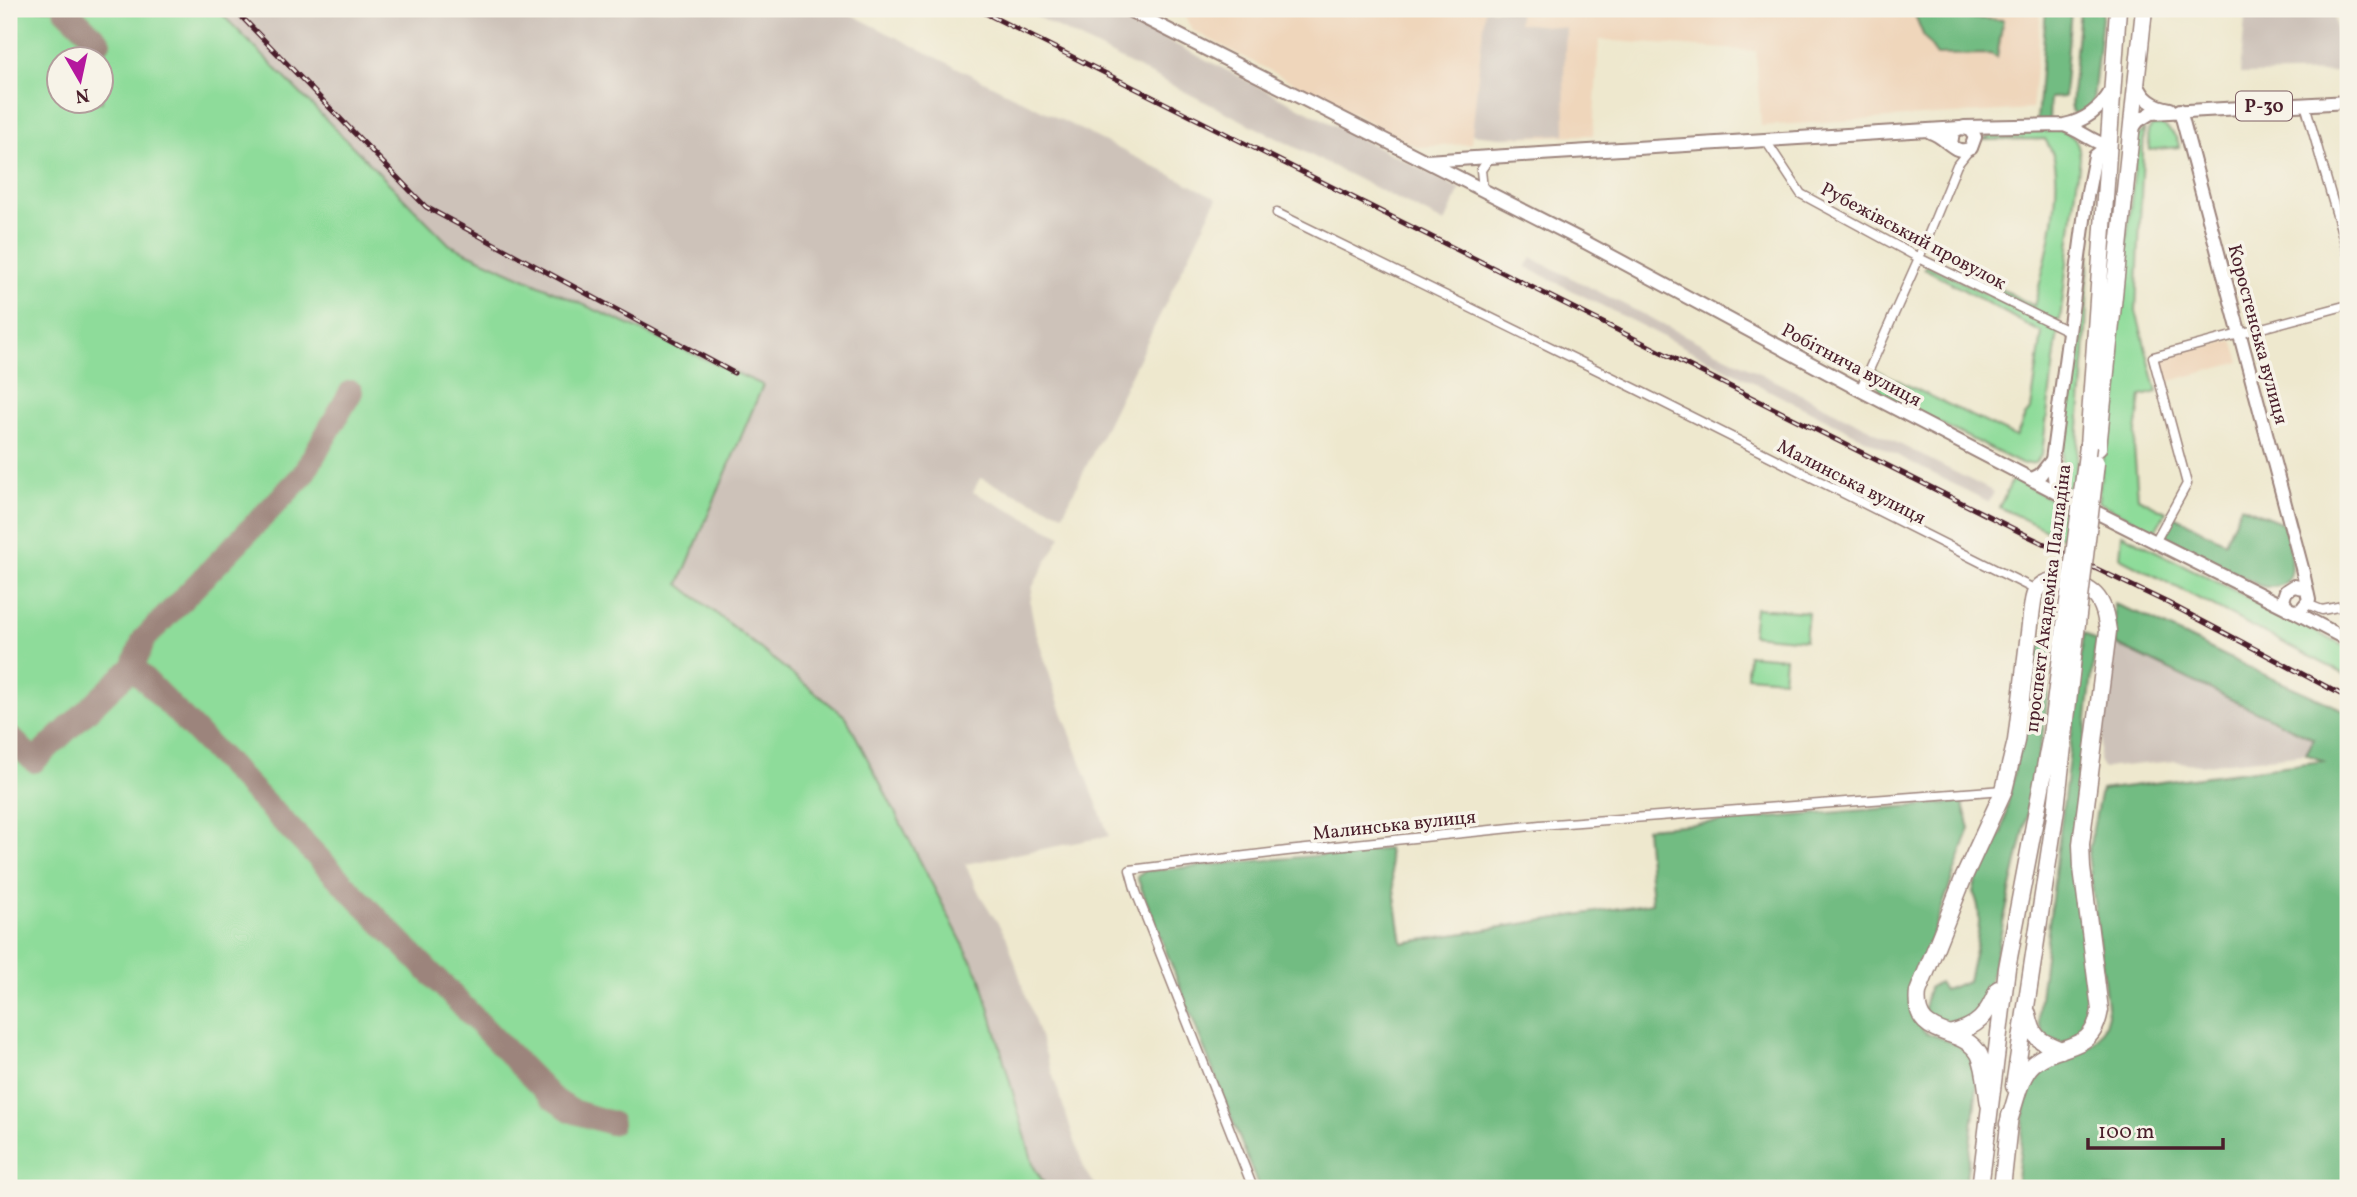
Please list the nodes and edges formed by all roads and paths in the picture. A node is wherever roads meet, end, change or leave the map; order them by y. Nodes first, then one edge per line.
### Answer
1 (1127, 9) edge
2 (2118, 9) edge
3 (2144, 9) edge
4 (2136, 81) junction
5 (2111, 91) junction
6 (2348, 102) edge
7 (2305, 104) junction
8 (2180, 110) junction
9 (2064, 125) junction
10 (1962, 127) junction
11 (1991, 127) junction
12 (2131, 130) junction
13 (1923, 131) junction
14 (1766, 141) junction
15 (1952, 145) junction
16 (1972, 146) junction
17 (2108, 146) junction
18 (1491, 156) junction
19 (1425, 161) junction
20 (1957, 165) junction
21 (1483, 189) junction
22 (1277, 213) dead end
23 (2348, 254) edge
24 (1919, 258) junction
25 (2348, 305) edge
26 (2068, 331) junction
27 (2239, 334) junction
28 (1860, 390) junction
29 (2093, 447) junction
30 (2052, 460) junction
31 (2032, 479) junction
32 (2056, 492) junction
33 (2155, 542) junction
34 (2302, 568) junction
35 (2288, 589) junction
36 (2036, 590) junction
37 (2263, 597) junction
38 (2307, 598) junction
39 (2348, 605) edge
40 (2290, 610) junction
41 (2320, 626) junction
42 (2348, 640) edge
43 (2066, 665) junction
44 (2004, 790) junction
45 (2007, 968) junction
46 (2026, 999) junction
47 (1949, 1034) junction
48 (2062, 1050) junction
49 (1989, 1104) junction
50 (2008, 1124) junction
51 (1253, 1188) edge
52 (1979, 1188) edge
53 (2002, 1188) edge

1 - 19 street, Робітнича вулиця
2 - 5 highway, проспект Академіка Палладіна
3 - 4 highway, проспект Академіка Палладіна
4 - 8 street, Р-30
4 - 12 highway, проспект Академіка Палладіна
5 - 9 street
5 - 17 highway, проспект Академіка Палладіна
6 - 7 street, Р-30
7 - 8 street, Р-30
7 - 23 street
8 - 12 street, Р-30
8 - 27 street, Коростенська вулиця
9 - 11 street
9 - 17 street
10 - 11 street
10 - 13 street
10 - 15 street
10 - 16 street
11 - 16 street
12 - 29 highway, проспект Академіка Палладіна
13 - 14 street
13 - 15 street
14 - 18 street
14 - 24 street, Рубежівський провулок
15 - 16 street
15 - 20 street
16 - 20 street
17 - 26 street
17 - 29 highway, проспект Академіка Палладіна
18 - 19 street
18 - 21 street
19 - 21 street, Робітнича вулиця
20 - 24 street
21 - 28 street, Робітнича вулиця
22 - 36 street, Малинська вулиця
24 - 26 street, Рубежівський провулок
24 - 28 street
25 - 27 street
26 - 30 street
27 - 33 street
27 - 34 street, Коростенська вулиця
28 - 31 street, Робітнича вулиця
29 - 43 highway, проспект Академіка Палладіна, bridge
30 - 31 street
30 - 32 street
31 - 32 street, Робітнича вулиця
32 - 33 street, Робітнича вулиця
33 - 37 street, Робітнича вулиця
34 - 35 street
34 - 38 street, Коростенська вулиця
35 - 37 street
35 - 38 street
35 - 40 street
36 - 44 highway
36 - 48 highway
37 - 40 street, Робітнича вулиця
38 - 39 street
38 - 40 street
38 - 41 street
40 - 41 street
41 - 42 street
43 - 45 highway, проспект Академіка Палладіна
43 - 46 highway, проспект Академіка Палладіна
44 - 47 highway
44 - 51 street, Малинська вулиця
45 - 47 highway
45 - 49 highway, проспект Академіка Палладіна
46 - 48 highway
46 - 50 highway, проспект Академіка Палладіна
47 - 49 highway
48 - 50 highway
49 - 52 highway, проспект Академіка Палладіна
50 - 53 highway, проспект Академіка Палладіна

